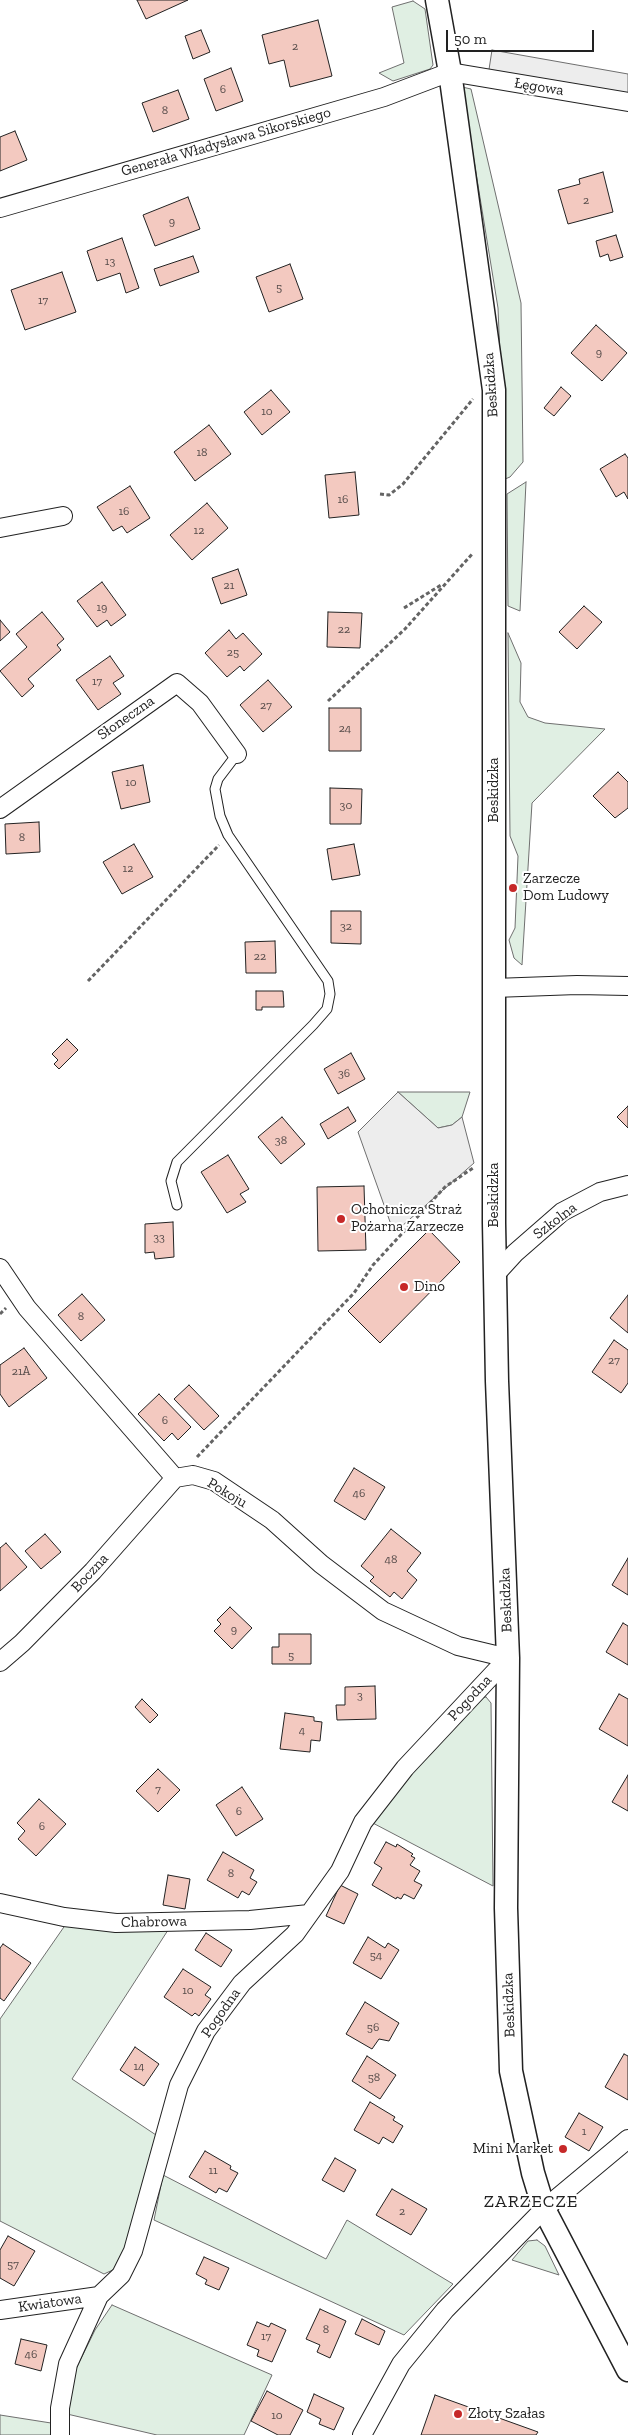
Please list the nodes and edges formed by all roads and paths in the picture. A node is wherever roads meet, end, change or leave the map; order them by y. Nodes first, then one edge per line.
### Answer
1 (437, 0) edge
2 (450, 72) junction
3 (628, 102) edge
4 (0, 208) edge
5 (492, 376) junction
6 (380, 494) dead end
7 (62, 516) dead end
8 (0, 528) edge
9 (494, 531) junction
10 (444, 583) junction
11 (404, 608) dead end
12 (328, 701) dead end
13 (237, 754) joint
14 (0, 809) edge
15 (228, 835) junction
16 (88, 981) dead end
17 (628, 986) edge
18 (494, 988) junction
19 (494, 1153) junction
20 (628, 1185) edge
21 (177, 1205) dead end
22 (0, 1268) edge
23 (494, 1276) junction
24 (193, 1475) junction
25 (175, 1478) junction
26 (508, 1658) junction
27 (0, 1662) edge
28 (0, 1903) edge
29 (309, 1914) junction
30 (628, 2139) edge
31 (544, 2209) junction
32 (99, 2296) junction
33 (0, 2310) edge
34 (628, 2370) edge
35 (60, 2435) edge
36 (362, 2435) edge

1 - 2 street, Beskidzka
2 - 3 street, Łęgowa
2 - 4 street, Generała Władysława Sikorskiego
2 - 5 street, Beskidzka
5 - 6 path
5 - 9 street, Beskidzka
7 - 8 street
9 - 10 path
9 - 18 street, Beskidzka
10 - 11 path
10 - 12 path
13 - 14 street, Słoneczna
13 - 15 lane
15 - 16 path
15 - 21 lane
17 - 18 street
18 - 19 street, Beskidzka
19 - 23 street, Beskidzka
19 - 24 path
20 - 23 street, Szkolna
22 - 25 street
23 - 26 street, Beskidzka
24 - 25 street, Pokoju
24 - 26 street, Pokoju
25 - 27 street, Boczna
26 - 29 street, Pogodna
26 - 31 street, Beskidzka
28 - 29 street, Chabrowa
29 - 32 street, Pogodna
30 - 31 street
31 - 34 street, Beskidzka
31 - 36 street
32 - 33 street, Kwiatowa
32 - 35 street, Pogodna

